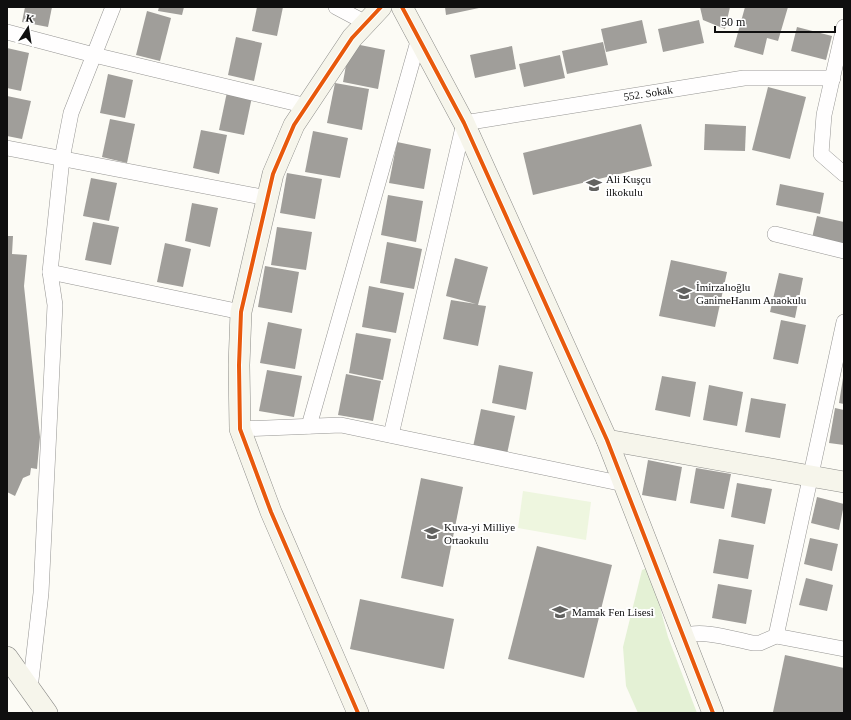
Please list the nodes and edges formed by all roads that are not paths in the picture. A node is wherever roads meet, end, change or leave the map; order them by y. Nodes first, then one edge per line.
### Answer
1 (113, 7) edge
2 (336, 7) edge
3 (381, 7) edge
4 (402, 7) edge
5 (358, 15) edge
6 (844, 27) edge
7 (7, 32) edge
8 (419, 38) junction
9 (94, 55) junction
10 (832, 78) junction
11 (307, 106) junction
12 (464, 123) junction
13 (7, 148) edge
14 (62, 159) junction
15 (844, 174) edge
16 (267, 198) junction
17 (775, 234) dead end
18 (844, 251) edge
19 (50, 272) junction
20 (241, 312) junction
21 (844, 322) edge
22 (309, 426) junction
23 (240, 429) junction
24 (391, 435) junction
25 (607, 440) junction
26 (810, 476) junction
27 (844, 482) edge
28 (624, 484) junction
29 (683, 636) junction
30 (776, 636) junction
31 (844, 649) edge
32 (7, 657) edge
33 (30, 689) junction
34 (46, 713) edge
35 (358, 713) edge
36 (713, 713) edge

1 - 9 street
2 - 5 street
3 - 5 street
4 - 8 street
5 - 11 street
6 - 10 street
7 - 9 street
8 - 12 street
8 - 22 street
9 - 11 street
9 - 14 street
10 - 12 street, 552. Sokak
10 - 15 street
11 - 16 street
12 - 24 street
12 - 25 street
13 - 14 street
14 - 16 street
14 - 19 street
16 - 20 street
17 - 18 street
19 - 20 street
19 - 33 street
20 - 23 street
21 - 26 street
22 - 23 street
22 - 24 street
23 - 35 street
24 - 28 street
25 - 26 street
25 - 28 street
26 - 27 street
26 - 30 street
28 - 29 street
29 - 30 street
29 - 36 street
30 - 31 street
32 - 33 street
33 - 34 street

